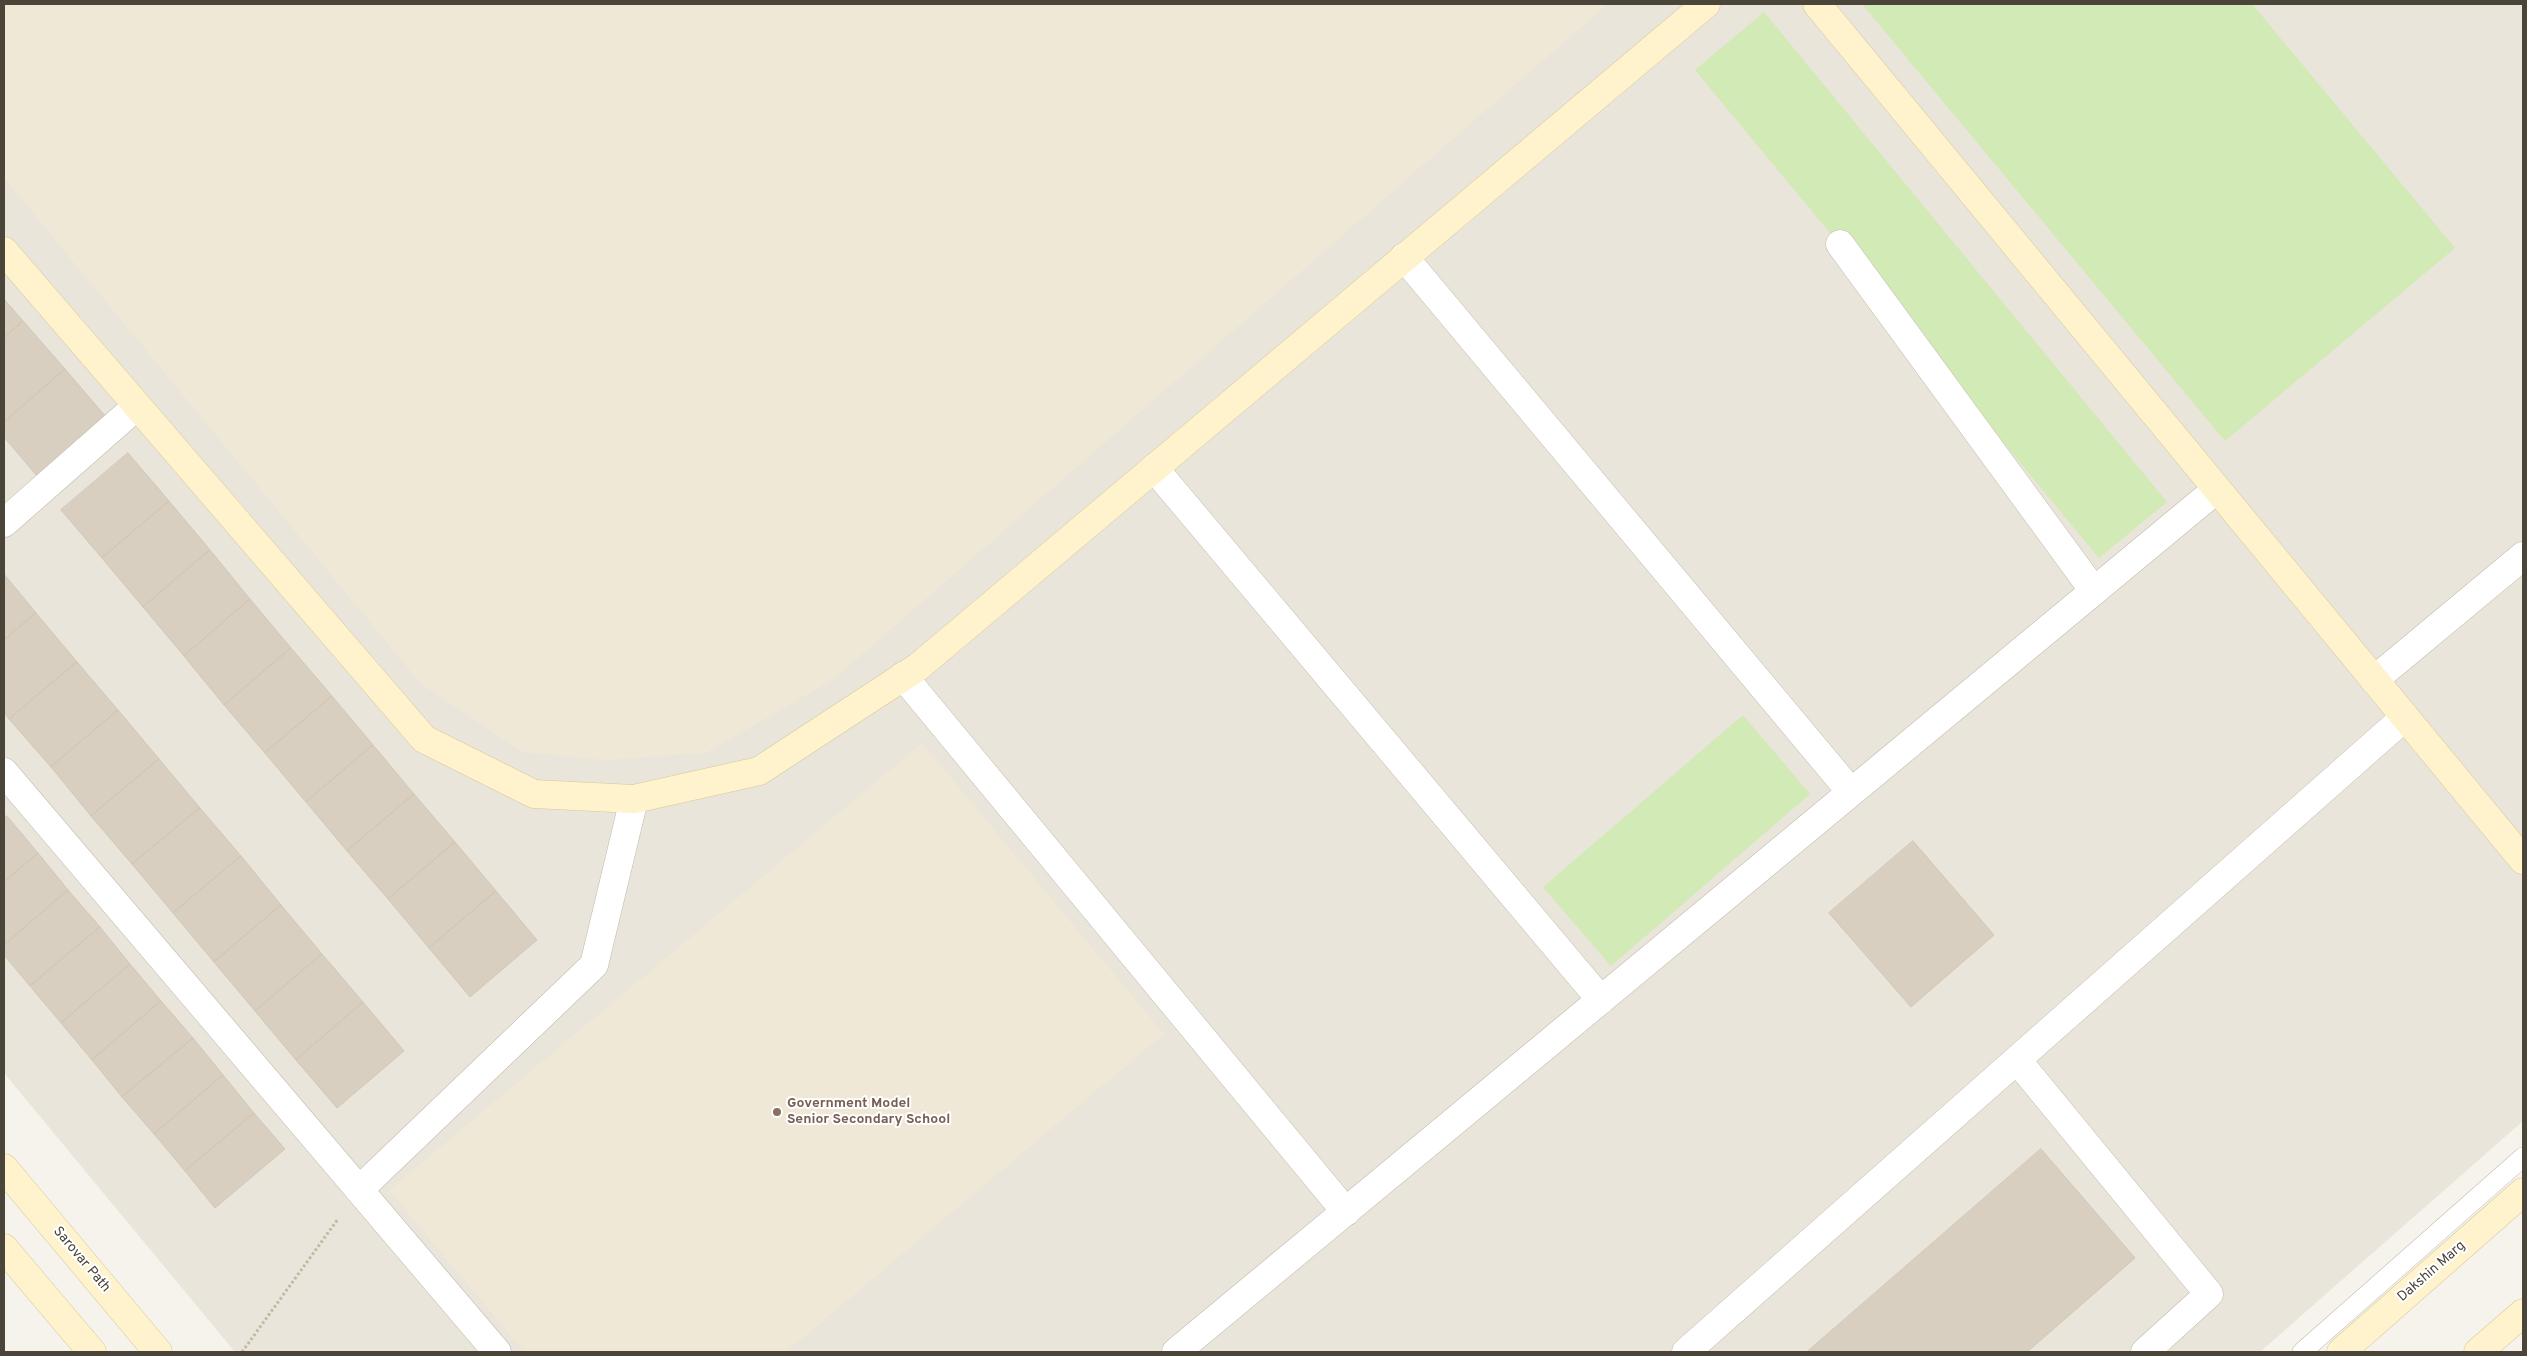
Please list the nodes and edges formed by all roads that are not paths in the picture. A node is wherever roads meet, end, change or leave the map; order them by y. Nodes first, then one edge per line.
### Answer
1 (1706, 4) edge
2 (1817, 4) edge
3 (1840, 244) dead end
4 (4, 251) edge
5 (1404, 257) junction
6 (138, 406) junction
7 (1154, 468) junction
8 (2217, 489) junction
9 (4, 523) edge
10 (2523, 556) edge
11 (2094, 591) junction
12 (903, 676) junction
13 (2374, 680) junction
14 (2404, 717) junction
15 (4, 772) edge
16 (1851, 792) junction
17 (634, 799) junction
18 (2523, 860) edge
19 (1601, 1000) junction
20 (2017, 1060) junction
21 (2523, 1157) edge
22 (4, 1168) edge
23 (359, 1190) junction
24 (2523, 1192) edge
25 (1346, 1212) junction
26 (4, 1248) edge
27 (2523, 1313) edge
28 (92, 1352) edge
29 (158, 1352) edge
30 (497, 1352) edge
31 (1176, 1352) edge
32 (1686, 1352) edge
33 (2145, 1352) edge
34 (2302, 1352) edge
35 (2341, 1352) edge
36 (2478, 1352) edge

1 - 5 street
2 - 8 street
3 - 11 street
4 - 6 street
5 - 7 street
5 - 16 street
6 - 9 street
6 - 17 street
7 - 12 street
7 - 19 street
8 - 11 street
8 - 13 street
10 - 13 street
11 - 16 street
12 - 17 street
12 - 25 street
13 - 14 street
14 - 18 street
14 - 20 street
15 - 23 street
16 - 19 street
17 - 23 street
19 - 25 street
20 - 32 street
20 - 33 street
21 - 34 lane
22 - 29 street, Sarovar Path
23 - 30 street
24 - 35 street, Dakshin Marg
25 - 31 street
26 - 28 street
27 - 36 street

